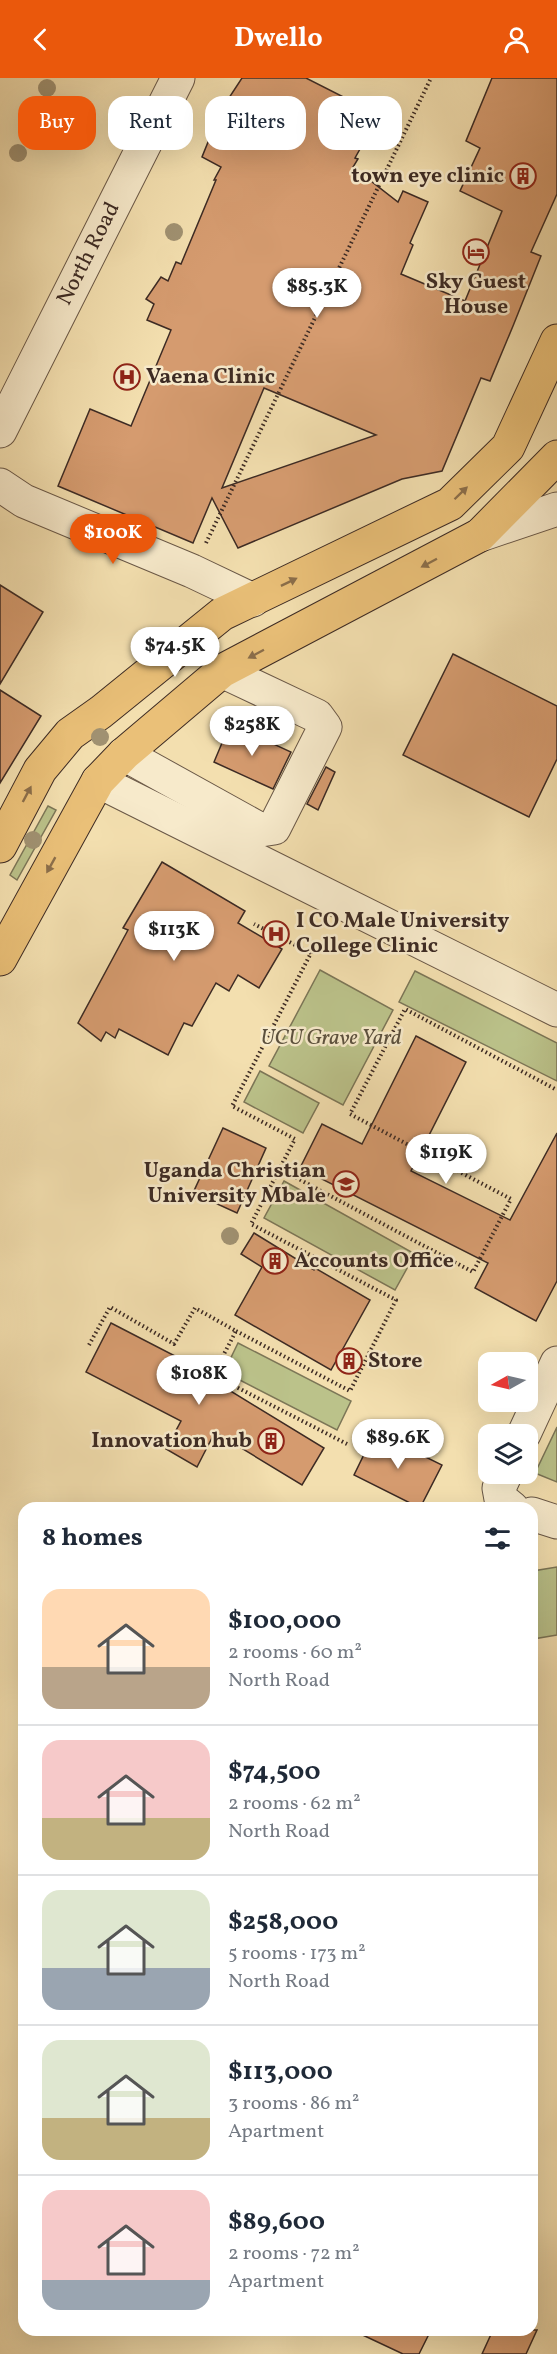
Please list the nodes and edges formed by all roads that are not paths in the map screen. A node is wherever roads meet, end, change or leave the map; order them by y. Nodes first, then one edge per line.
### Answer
1 (178, 78) edge
2 (557, 340) edge
3 (0, 431) edge
4 (557, 457) edge
5 (0, 485) edge
6 (557, 509) edge
7 (480, 535) junction
8 (253, 600) junction
9 (222, 671) junction
10 (124, 754) junction
11 (98, 781) junction
12 (0, 846) edge
13 (0, 959) edge
14 (557, 1010) edge
15 (557, 1363) edge
16 (529, 1424) edge
17 (501, 1484) edge
18 (505, 1502) edge
19 (538, 1516) edge
20 (557, 1522) edge

1 - 3 street, North Road
8 -> 2 main road
4 - 7 main road
5 - 8 street
6 - 7 street
7 -> 9 main road
12 -> 8 main road
9 - 10 main road
9 - 10 street
10 - 11 main road
11 -> 13 main road
11 - 14 street
15 - 16 street
17 - 18 street
19 - 20 street

